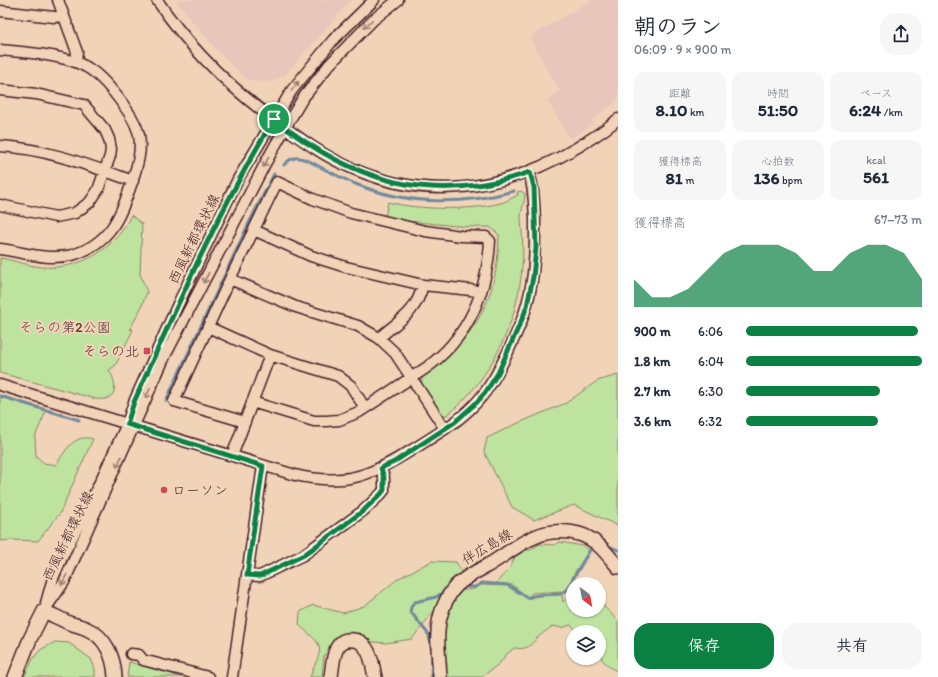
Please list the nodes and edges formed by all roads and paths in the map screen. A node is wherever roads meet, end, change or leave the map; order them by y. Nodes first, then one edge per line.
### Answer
1 (58, 0) edge
2 (157, 0) edge
3 (365, 0) edge
4 (374, 0) edge
5 (398, 0) edge
6 (0, 11) edge
7 (64, 16) junction
8 (348, 24) junction
9 (0, 50) edge
10 (76, 62) junction
11 (0, 90) edge
12 (274, 119) junction
13 (618, 119) edge
14 (285, 128) junction
15 (0, 146) edge
16 (105, 171) junction
17 (530, 172) junction
18 (133, 181) junction
19 (0, 205) edge
20 (254, 230) junction
21 (0, 249) edge
22 (230, 279) junction
23 (423, 285) junction
24 (481, 292) junction
25 (208, 327) junction
26 (379, 338) junction
27 (270, 355) junction
28 (412, 378) junction
29 (0, 384) edge
30 (252, 402) junction
31 (365, 408) junction
32 (245, 422) junction
33 (130, 425) junction
34 (445, 429) junction
35 (232, 456) junction
36 (263, 466) junction
37 (381, 468) junction
38 (618, 567) edge
39 (247, 575) junction
40 (44, 611) junction
41 (131, 654) dead end
42 (15, 677) edge
43 (115, 677) edge
44 (208, 677) edge
45 (232, 677) edge
46 (331, 677) edge
47 (376, 677) edge
48 (440, 677) edge

1 - 7 street
2 - 12 street
3 - 8 street
4 - 8 street, 西風新都環状線
5 -> 14 street, 西風新都環状線
6 - 7 street
7 - 10 street
12 -> 8 street, 西風新都環状線
9 - 10 street
10 - 18 street
11 - 16 street
12 - 14 street
12 - 33 street, 西風新都環状線
13 - 17 street
14 - 17 street
14 -> 33 street, 西風新都環状線
15 - 16 street
16 - 18 street
16 - 19 street
17 - 34 street
18 - 21 street
20 - 22 street
20 - 23 street
20 - 24 street
22 - 25 street
22 - 26 street
23 - 24 street
23 - 26 street
24 - 28 street
25 - 27 street
25 - 32 street
26 - 28 street
27 - 30 street
27 - 31 street
28 - 31 street
28 - 34 street
29 - 33 street
30 - 31 street
30 - 32 street
32 - 35 street
33 - 35 street
33 - 40 street, 西風新都環状線
34 - 37 street
35 - 36 street
36 - 37 street
36 - 39 street
37 - 39 street
38 - 48 main road, 伴広島線
39 - 45 street
40 - 42 main road
40 - 43 main road
41 - 44 street
46 - 47 main road

